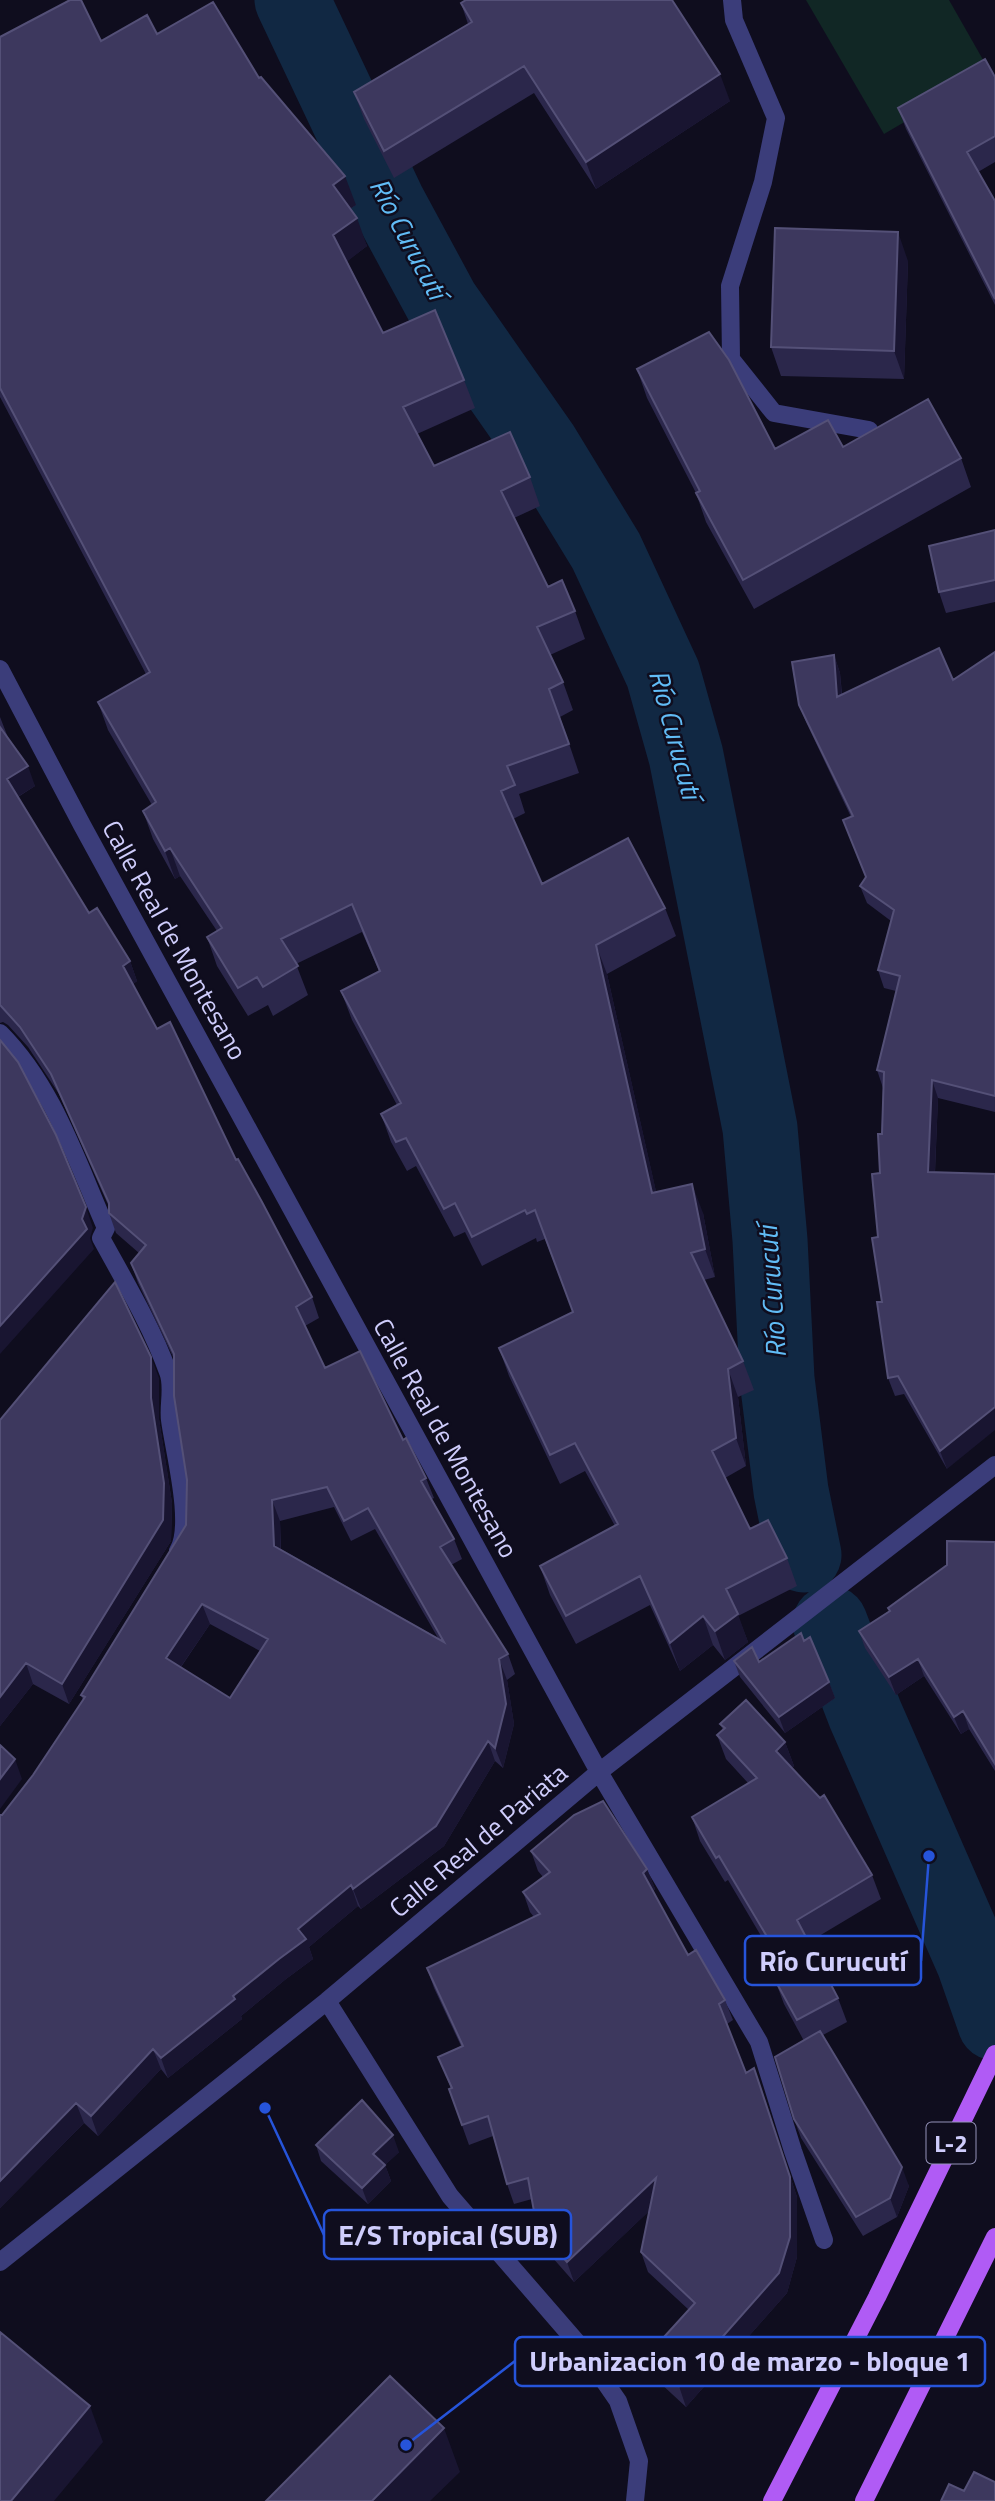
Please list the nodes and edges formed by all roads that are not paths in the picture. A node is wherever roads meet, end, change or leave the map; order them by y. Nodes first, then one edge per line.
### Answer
1 (733, 0) edge
2 (869, 430) edge
3 (0, 669) edge
4 (0, 1033) edge
5 (995, 1465) edge
6 (169, 1565) edge
7 (598, 1772) junction
8 (327, 2001) junction
9 (995, 2054) edge
10 (995, 2237) edge
11 (824, 2241) dead end
12 (0, 2262) edge
13 (635, 2501) edge
14 (772, 2501) edge
15 (864, 2501) edge

1 - 2 street
3 - 7 street, Calle Real de Montesano
4 - 6 street
5 - 7 street, Calle Real de Pariata
7 - 8 street, Calle Real de Pariata
7 - 11 street, Calle Real de Montesano
8 - 12 street, Calle Real de Pariata
8 - 13 street
9 - 14 main road, L-2
10 - 15 main road

